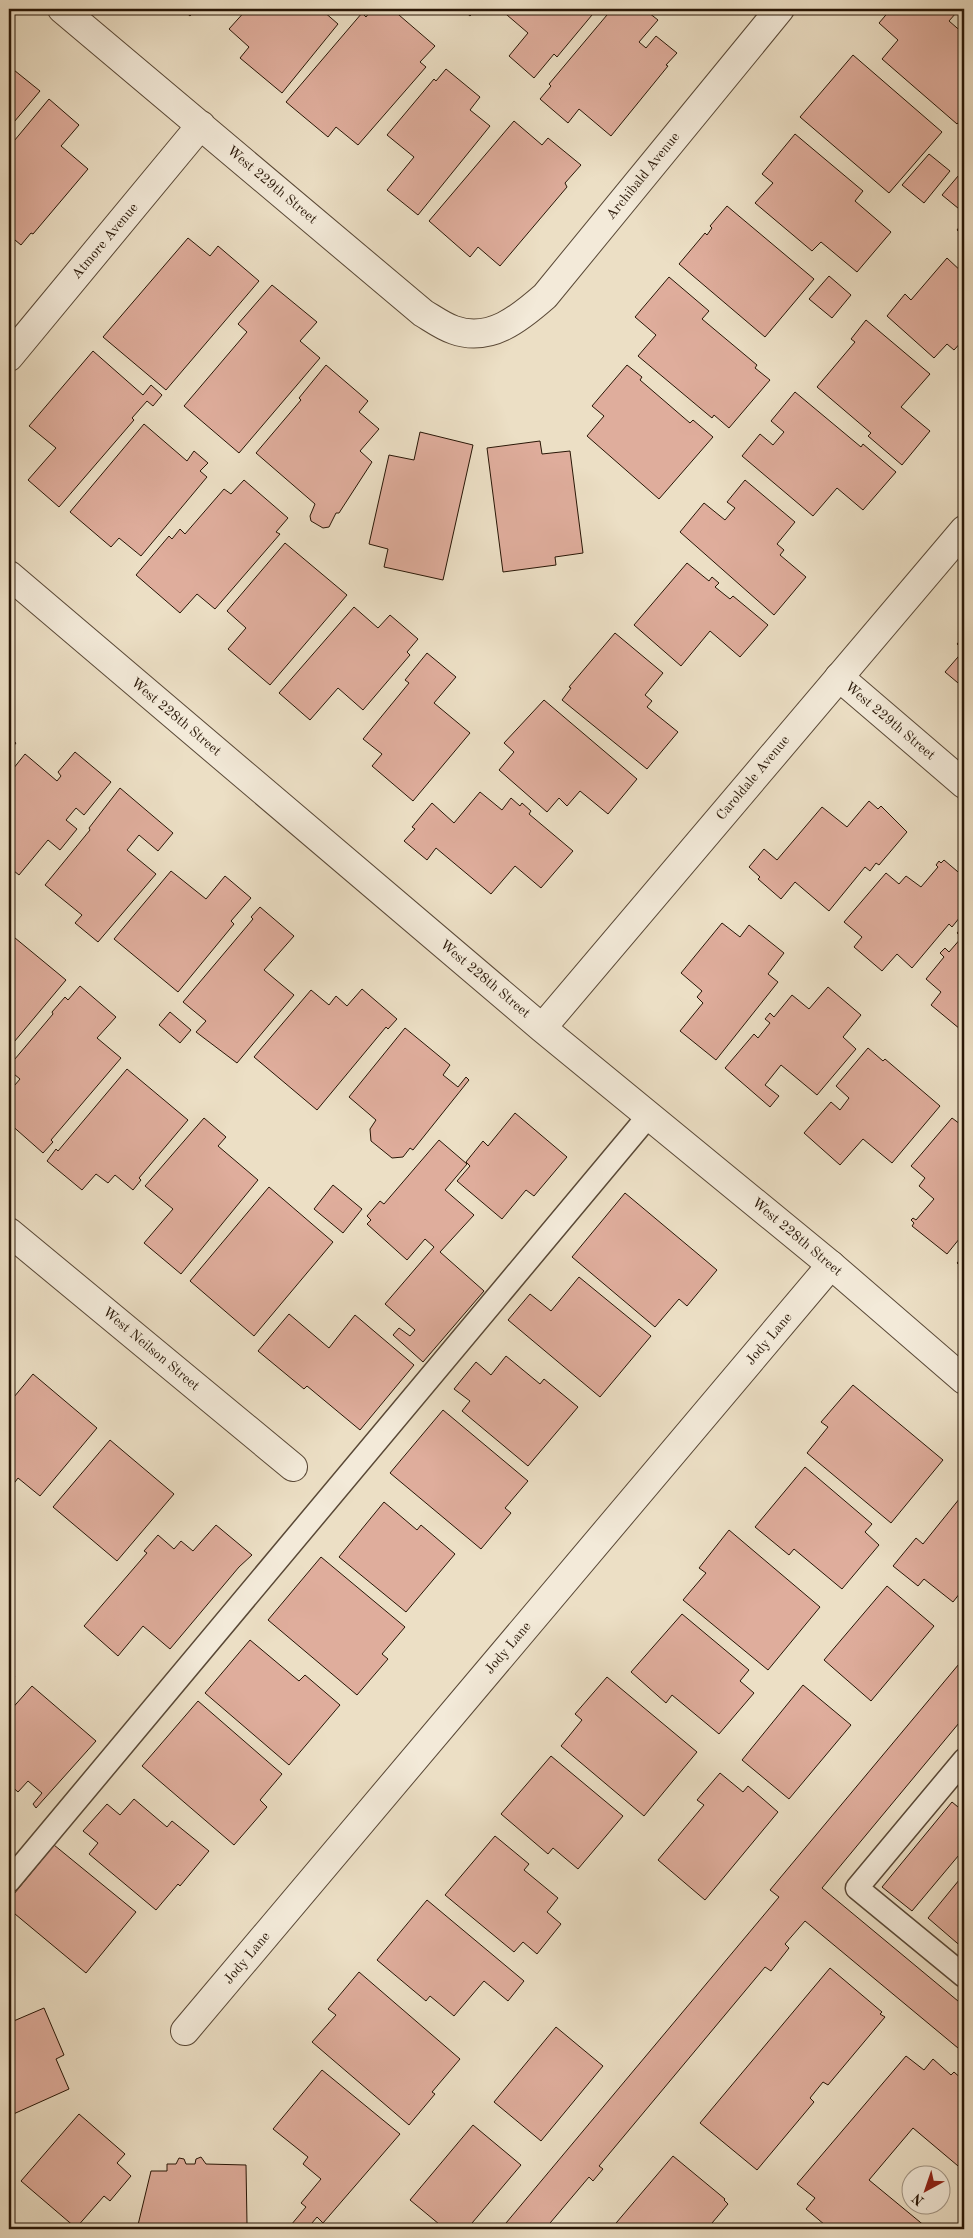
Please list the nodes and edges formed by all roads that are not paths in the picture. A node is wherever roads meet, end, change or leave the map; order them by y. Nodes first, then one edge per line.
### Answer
1 (62, 9) edge
2 (770, 12) edge
3 (201, 125) junction
4 (495, 331) joint
5 (9, 357) edge
6 (964, 530) edge
7 (9, 575) edge
8 (838, 677) junction
9 (964, 784) edge
10 (542, 1028) junction
11 (650, 1114) junction
12 (9, 1232) edge
13 (832, 1265) junction
14 (964, 1380) edge
15 (293, 1467) dead end
16 (964, 1760) edge
17 (9, 1881) edge
18 (964, 1976) edge
19 (185, 2031) dead end

1 - 3 street, West 229th Street
2 - 4 street, Archibald Avenue
3 - 4 street, West 229th Street
3 - 5 street, Atmore Avenue
6 - 8 street, Caroldale Avenue
7 - 10 street, West 228th Street
8 - 9 street, West 229th Street
8 - 10 street, Caroldale Avenue
10 - 11 street, West 228th Street
11 - 13 street, West 228th Street
11 - 17 lane
12 - 15 street, West Neilson Street
13 - 14 street, West 228th Street
13 - 19 street, Jody Lane
16 - 18 lane

